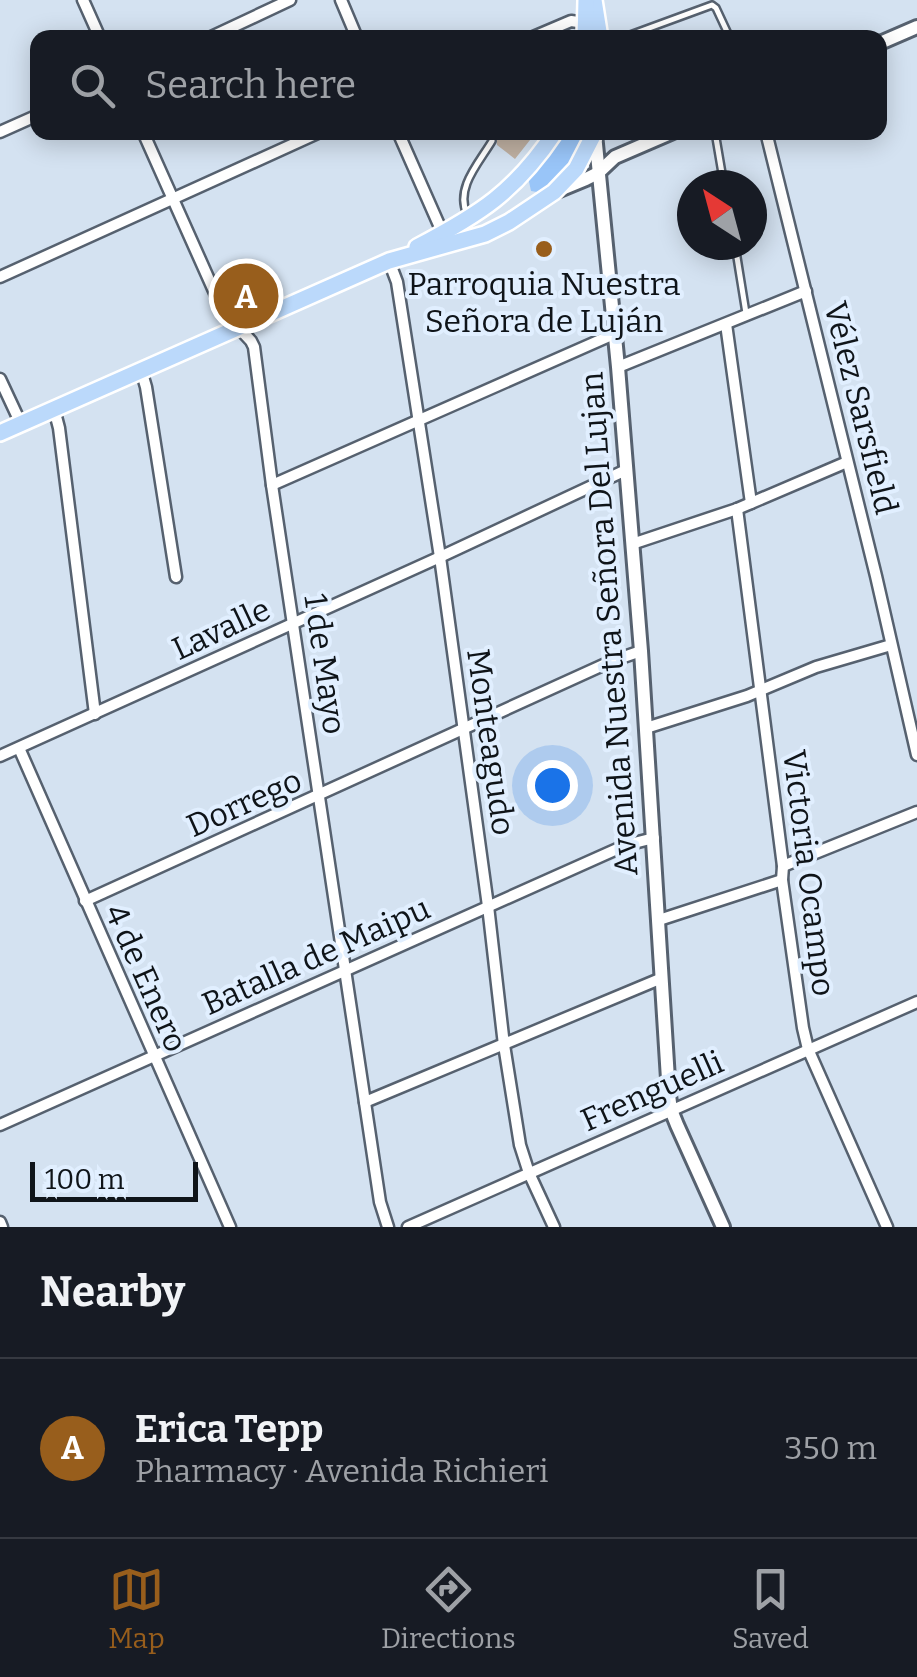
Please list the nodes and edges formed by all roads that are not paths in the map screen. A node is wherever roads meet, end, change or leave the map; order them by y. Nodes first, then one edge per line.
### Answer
1 (83, 0) edge
2 (290, 0) edge
3 (341, 0) edge
4 (586, 0) edge
5 (594, 0) edge
6 (917, 27) edge
7 (96, 30) edge
8 (226, 30) edge
9 (354, 30) edge
10 (550, 30) edge
11 (585, 30) edge
12 (599, 30) edge
13 (644, 30) edge
14 (726, 30) edge
15 (887, 40) edge
16 (30, 119) edge
17 (0, 132) edge
18 (146, 140) edge
19 (303, 140) edge
20 (402, 140) edge
21 (549, 140) edge
22 (591, 140) edge
23 (596, 140) edge
24 (654, 140) edge
25 (717, 140) edge
26 (768, 140) edge
27 (492, 141) dead end
28 (722, 170) edge
29 (598, 173) junction
30 (518, 181) junction
31 (554, 192) junction
32 (173, 201) junction
33 (536, 206) junction
34 (468, 218) junction
35 (443, 234) junction
36 (392, 260) junction
37 (738, 260) edge
38 (0, 277) edge
39 (806, 292) junction
40 (747, 316) junction
41 (726, 324) junction
42 (238, 326) junction
43 (614, 334) junction
44 (618, 367) junction
45 (140, 370) junction
46 (0, 379) edge
47 (54, 409) junction
48 (419, 422) junction
49 (21, 424) junction
50 (0, 433) edge
51 (847, 462) junction
52 (626, 470) junction
53 (272, 485) junction
54 (751, 503) junction
55 (736, 509) junction
56 (632, 544) junction
57 (440, 558) junction
58 (176, 577) dead end
59 (294, 624) junction
60 (891, 646) junction
61 (641, 651) junction
62 (760, 690) junction
63 (95, 714) junction
64 (463, 728) junction
65 (646, 728) junction
66 (19, 748) junction
67 (917, 755) edge
68 (0, 756) edge
69 (319, 796) junction
70 (917, 812) edge
71 (654, 838) junction
72 (783, 866) junction
73 (782, 880) junction
74 (86, 902) junction
75 (488, 906) junction
76 (659, 920) junction
77 (344, 969) junction
78 (662, 978) junction
79 (917, 1002) edge
80 (504, 1045) junction
81 (808, 1048) junction
82 (153, 1057) junction
83 (364, 1102) junction
84 (671, 1110) junction
85 (0, 1125) edge
86 (529, 1173) junction
87 (230, 1227) edge
88 (388, 1227) edge
89 (408, 1227) edge
90 (554, 1227) edge
91 (723, 1227) edge
92 (887, 1227) edge

1 - 7 street
2 - 8 street
3 - 9 street
4 - 11 main road
5 - 12 main road
6 - 15 street
10 - 11 street
13 - 14 lane
16 - 17 street
18 - 32 street, 1 de Mayo
19 - 32 street
20 - 35 street
21 - 30 main road
22 - 31 main road
23 - 29 street, Avenida Nuestra Señora Del Lujan
24 - 29 street
25 - 28 lane
26 - 39 street, Vélez Sarsfield
27 - 34 lane
29 - 31 street
29 - 43 street, Avenida Nuestra Señora Del Lujan
30 - 33 main road
30 - 34 main road
31 - 33 main road
32 - 38 street
32 - 42 street, 1 de Mayo
33 - 36 main road
34 - 35 main road
35 - 36 main road
36 - 42 main road
36 - 48 street, Monteagudo
37 - 40 lane
39 - 40 street
39 - 51 street, Vélez Sarsfield
40 - 41 street
41 - 44 street
41 - 54 street
42 - 45 main road
42 - 53 street, 1 de Mayo
43 - 44 street, Avenida Nuestra Señora Del Lujan
43 - 48 street
44 - 52 street, Avenida Nuestra Señora Del Lujan
45 - 47 main road
45 - 58 street
46 - 49 street
47 - 49 main road
47 - 63 street
48 - 53 street
48 - 57 street, Monteagudo
49 - 50 main road
51 - 54 street
51 - 60 street, Vélez Sarsfield
52 - 56 street, Avenida Nuestra Señora Del Lujan
52 - 57 street, Lavalle
53 - 59 street, 1 de Mayo
54 - 55 street
55 - 56 street
55 - 62 street, Victoria Ocampo
56 - 61 street, Avenida Nuestra Señora Del Lujan
57 - 59 street, Lavalle
57 - 64 street, Monteagudo
59 - 63 street, Lavalle
59 - 69 street, 1 de Mayo
60 - 62 street
60 - 67 street, Vélez Sarsfield
61 - 64 street, Dorrego
61 - 65 street, Avenida Nuestra Señora Del Lujan
62 - 65 street
62 - 72 street, Victoria Ocampo
63 - 66 street, Lavalle
64 - 69 street, Dorrego
64 - 75 street, Monteagudo
65 - 71 street, Avenida Nuestra Señora Del Lujan
66 - 68 street, Lavalle
66 - 74 street, 4 de Enero
69 - 74 street, Dorrego
69 - 77 street, 1 de Mayo
70 - 72 street
71 - 75 street, Batalla de Maipu
71 - 76 street, Avenida Nuestra Señora Del Lujan
72 - 73 street, Victoria Ocampo
73 - 76 street
73 - 81 street, Victoria Ocampo
74 - 82 street, 4 de Enero
75 - 77 street, Batalla de Maipu
75 - 80 street, Monteagudo
76 - 78 street, Avenida Nuestra Señora Del Lujan
77 - 82 street, Batalla de Maipu
77 - 83 street, 1 de Mayo
78 - 80 street
78 - 84 street, Avenida Nuestra Señora Del Lujan
79 - 81 street, Frenguelli
80 - 83 street
80 - 86 street, Monteagudo
81 - 84 street, Frenguelli
81 - 92 street, Victoria Ocampo
82 - 85 street, Batalla de Maipu
82 - 87 street, 4 de Enero
83 - 88 street, 1 de Mayo
84 - 86 street, Frenguelli
84 - 91 street
86 - 89 street, Frenguelli
86 - 90 street, Monteagudo

